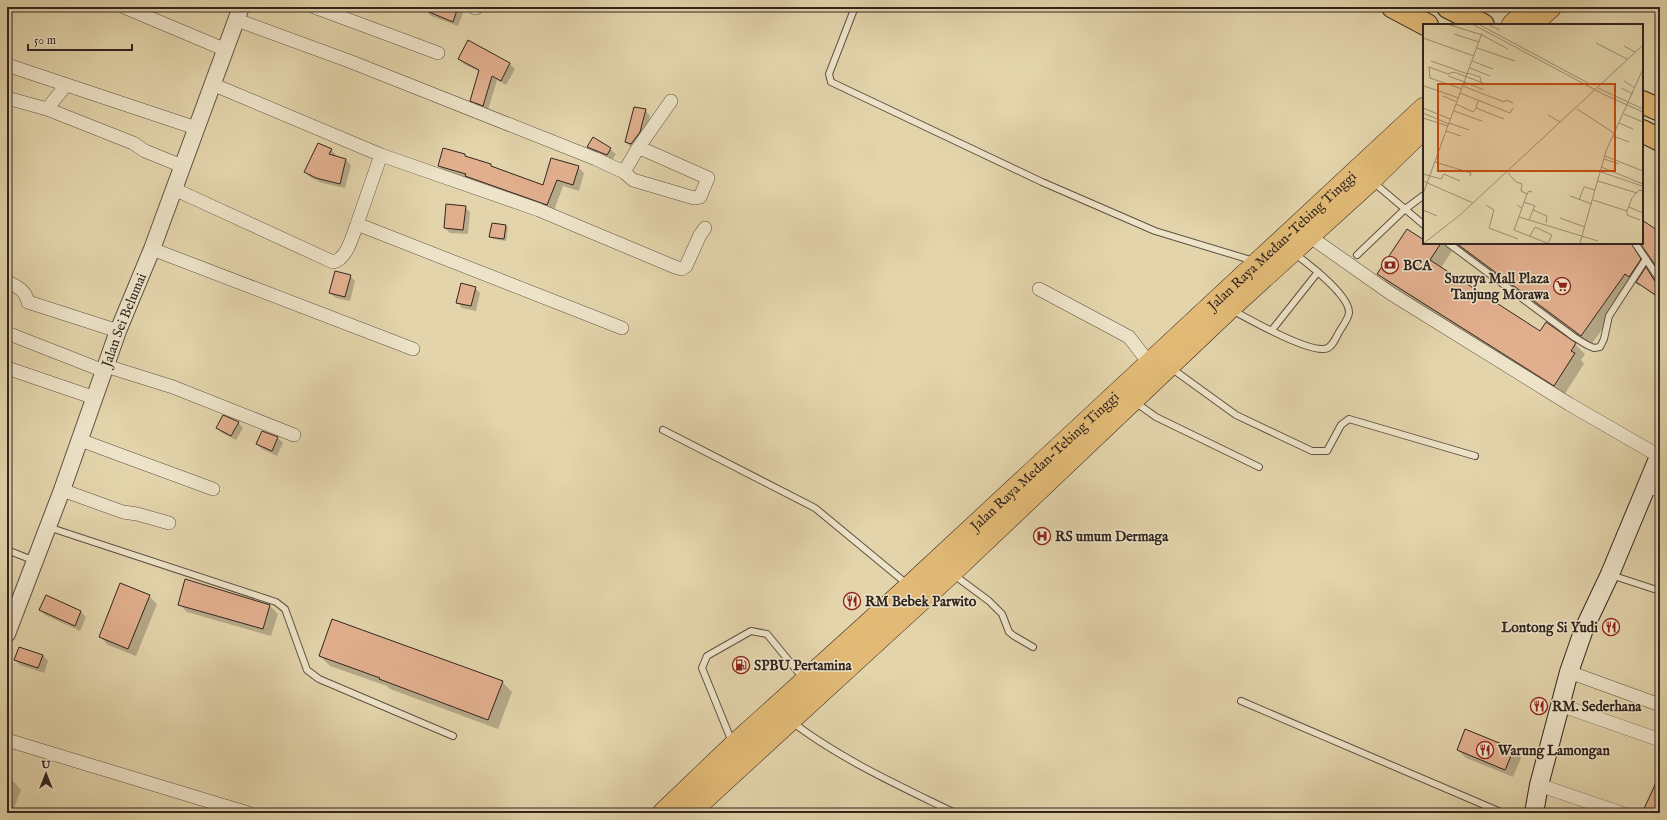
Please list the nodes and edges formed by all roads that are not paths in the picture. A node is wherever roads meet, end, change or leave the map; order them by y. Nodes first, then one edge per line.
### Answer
1 (124, 7) edge
2 (314, 7) edge
3 (855, 7) edge
4 (1393, 7) edge
5 (1448, 7) edge
6 (1550, 7) edge
7 (1529, 12) edge
8 (239, 13) edge
9 (1420, 21) edge
10 (1481, 24) edge
11 (1513, 24) edge
12 (226, 50) junction
13 (438, 53) dead end
14 (7, 65) edge
15 (66, 84) junction
16 (212, 84) junction
17 (7, 98) edge
18 (671, 101) dead end
19 (1643, 102) edge
20 (46, 109) junction
21 (1660, 110) edge
22 (1423, 115) edge
23 (196, 128) junction
24 (1643, 132) edge
25 (1660, 140) edge
26 (638, 148) junction
27 (381, 155) junction
28 (182, 166) junction
29 (624, 172) junction
30 (1365, 174) junction
31 (174, 189) junction
32 (1423, 196) edge
33 (1404, 210) junction
34 (358, 224) junction
35 (1423, 224) edge
36 (705, 228) dead end
37 (1309, 236) junction
38 (1449, 244) edge
39 (1636, 244) edge
40 (1286, 247) junction
41 (152, 249) junction
42 (1357, 255) dead end
43 (1646, 259) junction
44 (1258, 263) junction
45 (1318, 272) junction
46 (1660, 280) edge
47 (7, 282) edge
48 (1039, 289) dead end
49 (1223, 304) junction
50 (622, 328) dead end
51 (1272, 330) junction
52 (118, 331) junction
53 (7, 333) edge
54 (414, 349) dead end
55 (1149, 363) junction
56 (1169, 367) junction
57 (7, 368) edge
58 (105, 368) junction
59 (95, 398) junction
60 (1134, 401) junction
61 (663, 430) dead end
62 (294, 435) dead end
63 (80, 440) junction
64 (1660, 455) edge
65 (1475, 456) dead end
66 (1259, 467) dead end
67 (1653, 488) edge
68 (213, 489) dead end
69 (62, 490) junction
70 (169, 523) dead end
71 (48, 527) junction
72 (7, 550) edge
73 (35, 561) junction
74 (952, 573) junction
75 (1610, 574) junction
76 (910, 586) junction
77 (1660, 591) edge
78 (8, 626) edge
79 (1034, 648) dead end
80 (1569, 672) junction
81 (805, 681) junction
82 (1242, 701) dead end
83 (1560, 705) junction
84 (1660, 705) edge
85 (790, 721) junction
86 (453, 736) dead end
87 (7, 740) edge
88 (1660, 740) edge
89 (733, 746) junction
90 (1539, 785) junction
91 (248, 813) edge
92 (663, 813) edge
93 (689, 813) edge
94 (955, 813) edge
95 (1503, 813) edge
96 (1534, 813) edge
97 (1621, 813) edge

1 - 12 street
2 - 13 street
3 - 44 lane
4 - 9 highway
5 - 10 highway
6 - 7 highway
7 - 11 highway
8 - 12 street, Jalan Sei Belumai
8 - 29 street
12 - 16 street, Jalan Sei Belumai
14 - 15 street
15 - 20 street
15 - 23 street
16 - 23 street, Jalan Sei Belumai
16 - 27 street
17 - 20 street
18 - 26 street
19 - 21 highway
20 - 28 street
22 - 30 highway, Jalan Raya Medan-Tebing Tinggi
23 - 28 street, Jalan Sei Belumai
24 - 25 highway
26 - 29 street
26 - 29 street
27 - 34 street
27 - 36 street
28 - 31 street, Jalan Sei Belumai
30 - 33 lane
30 - 37 highway, Jalan Raya Medan-Tebing Tinggi
30 - 40 highway, Jalan Raya Medan-Tebing Tinggi
31 - 34 street
31 - 41 street, Jalan Sei Belumai
32 - 33 lane
33 - 35 lane
33 - 42 lane
34 - 50 street
37 - 40 highway, Jalan Raya Medan-Tebing Tinggi
37 - 64 street
38 - 43 lane
39 - 43 lane
40 - 44 highway, Jalan Raya Medan-Tebing Tinggi
40 - 45 lane
40 - 49 highway, Jalan Raya Medan-Tebing Tinggi
41 - 52 street, Jalan Sei Belumai
41 - 54 street
43 - 46 lane
44 - 49 highway, Jalan Raya Medan-Tebing Tinggi
45 - 51 lane
45 - 51 lane
47 - 52 street
48 - 55 street
49 - 51 lane
49 - 55 highway, Jalan Raya Medan-Tebing Tinggi
49 - 56 highway, Jalan Raya Medan-Tebing Tinggi
52 - 58 street, Jalan Sei Belumai
53 - 58 street
55 - 76 highway, Jalan Raya Medan-Tebing Tinggi
56 - 60 highway, Jalan Raya Medan-Tebing Tinggi
56 - 65 lane
57 - 59 street
58 - 59 street, Jalan Sei Belumai
58 - 62 street
59 - 63 street, Jalan Sei Belumai
60 - 66 lane
60 - 74 highway, Jalan Raya Medan-Tebing Tinggi
61 - 76 lane
63 - 68 street
63 - 69 street, Jalan Sei Belumai
64 - 67 main road
67 - 75 main road
69 - 70 street
69 - 71 street, Jalan Sei Belumai
71 - 73 street, Jalan Sei Belumai
71 - 86 lane
72 - 73 lane
73 - 78 street, Jalan Sei Belumai
74 - 79 lane
74 - 85 highway, Jalan Raya Medan-Tebing Tinggi
75 - 77 lane
75 - 80 main road
76 - 81 highway, Jalan Raya Medan-Tebing Tinggi
80 - 83 main road
80 - 84 street
81 - 89 highway, Jalan Raya Medan-Tebing Tinggi
81 - 89 lane
82 - 95 lane
83 - 88 street
83 - 90 main road
85 - 93 highway, Jalan Raya Medan-Tebing Tinggi
85 - 94 lane
87 - 91 street
89 - 92 highway, Jalan Raya Medan-Tebing Tinggi
90 - 96 main road
90 - 97 street

